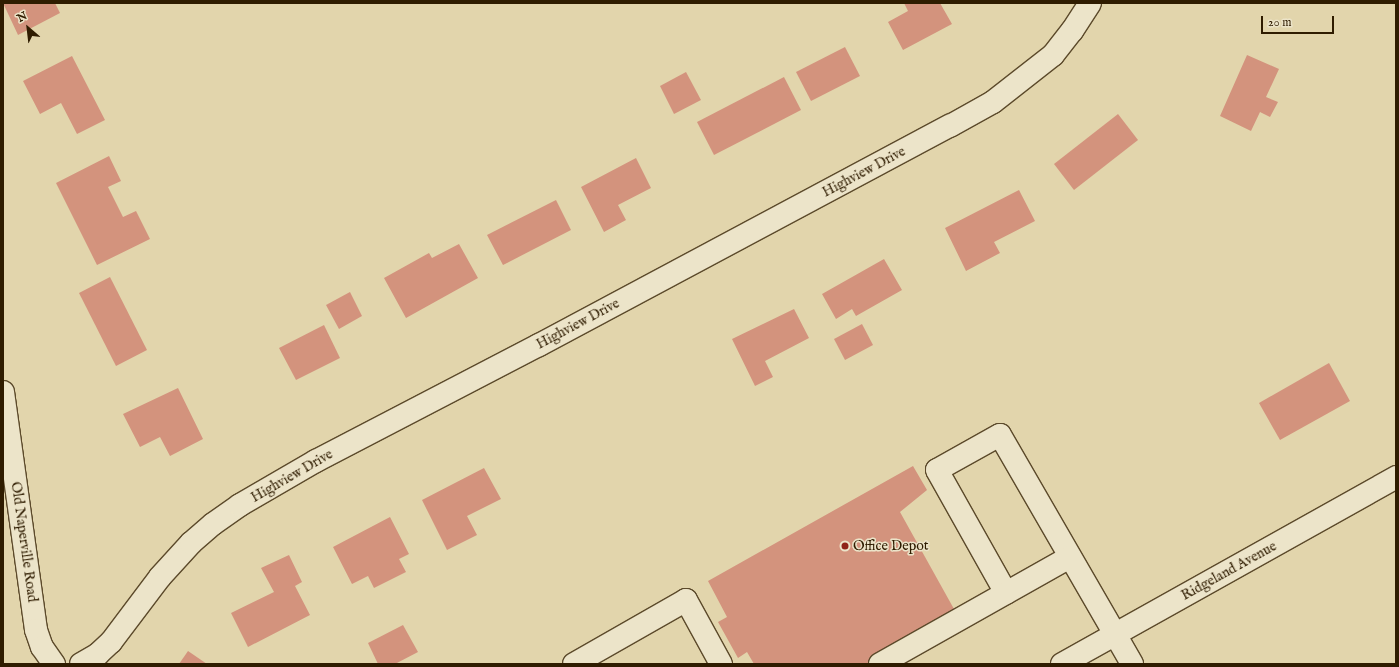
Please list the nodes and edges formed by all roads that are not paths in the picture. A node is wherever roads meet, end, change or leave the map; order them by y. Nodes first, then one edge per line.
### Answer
1 (1090, 3) edge
2 (3, 392) edge
3 (1396, 477) edge
4 (1070, 556) junction
5 (1006, 593) junction
6 (1115, 635) junction
7 (717, 663) edge
8 (54, 664) edge
9 (81, 664) edge
10 (574, 664) edge
11 (880, 664) edge
12 (1062, 664) edge
13 (1132, 664) edge

1 - 9 street, Highview Drive
2 - 8 street, Old Naperville Road
3 - 6 street, Ridgeland Avenue
4 - 5 street
4 - 5 street
4 - 6 street
5 - 11 street
6 - 12 street, Ridgeland Avenue
6 - 13 street
7 - 10 street

